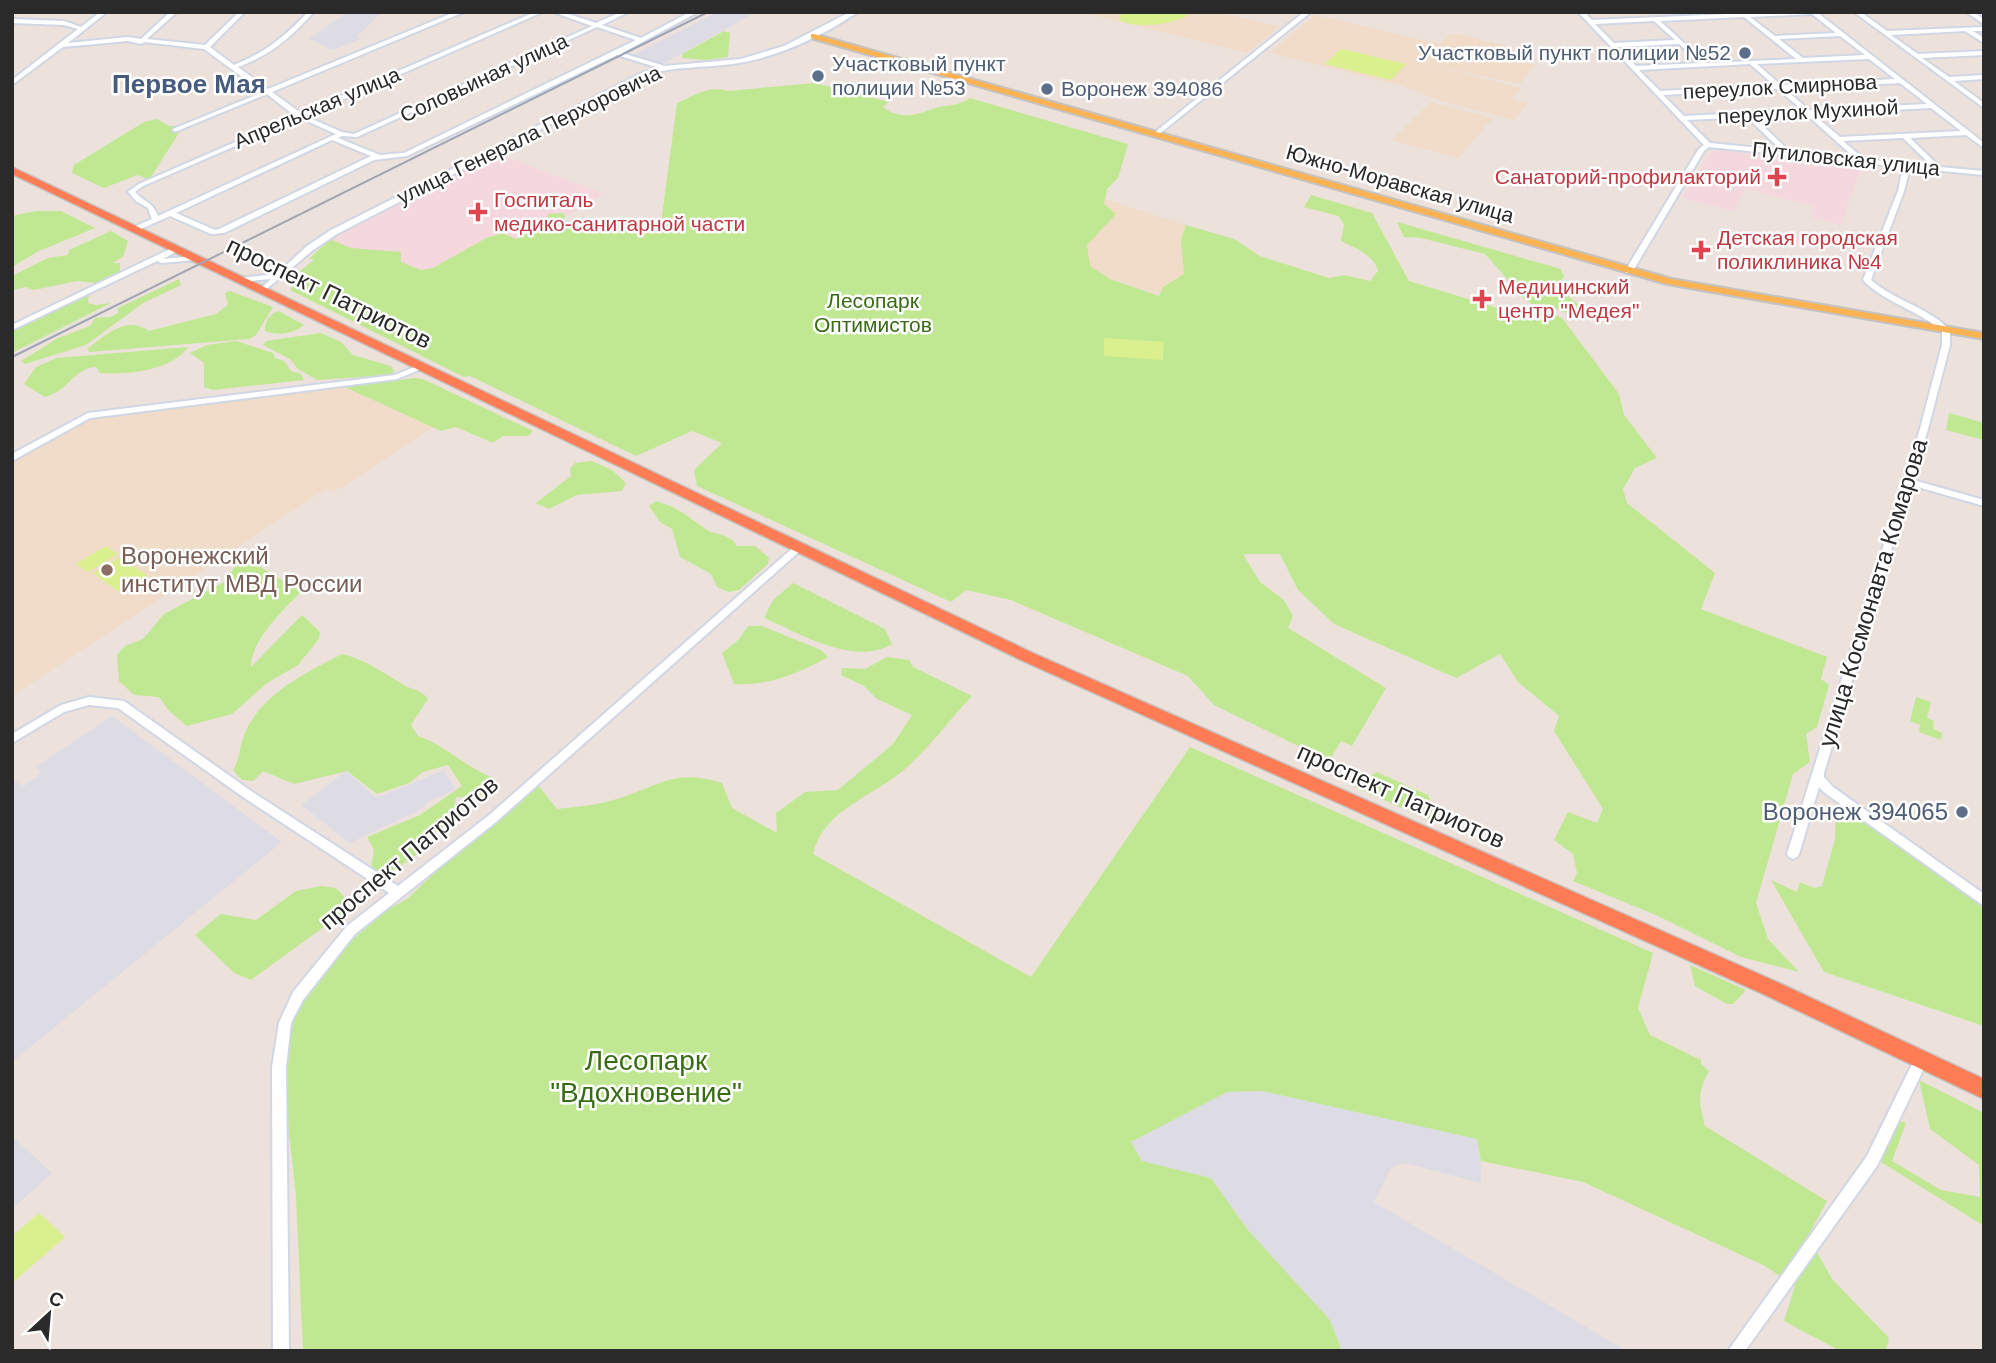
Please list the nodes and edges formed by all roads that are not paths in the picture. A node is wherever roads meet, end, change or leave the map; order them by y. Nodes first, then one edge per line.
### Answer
1 (61, 12) edge
2 (104, 12) edge
3 (174, 12) edge
4 (242, 12) edge
5 (311, 12) edge
6 (461, 12) edge
7 (540, 12) edge
8 (556, 12) edge
9 (578, 12) edge
10 (626, 12) edge
11 (695, 12) edge
12 (855, 12) edge
13 (1308, 12) edge
14 (1581, 12) edge
15 (1814, 12) edge
16 (1857, 12) edge
17 (1969, 12) edge
18 (1699, 15) edge
19 (569, 16) junction
20 (1746, 16) junction
21 (1655, 19) junction
22 (12, 21) edge
23 (1591, 22) junction
24 (1984, 22) edge
25 (46, 23) junction
26 (597, 26) junction
27 (83, 29) junction
28 (1984, 29) edge
29 (1967, 30) junction
30 (1886, 33) junction
31 (1841, 34) junction
32 (814, 36) junction
33 (1774, 38) junction
34 (641, 40) junction
35 (141, 41) junction
36 (1679, 41) junction
37 (1984, 41) edge
38 (61, 45) junction
39 (1613, 45) junction
40 (84, 46) junction
41 (206, 47) junction
42 (617, 53) junction
43 (1984, 53) edge
44 (1918, 56) junction
45 (1870, 57) junction
46 (1801, 60) junction
47 (1751, 62) junction
48 (38, 63) junction
49 (1704, 64) junction
50 (663, 66) junction
51 (233, 68) junction
52 (1635, 68) junction
53 (1984, 78) edge
54 (1948, 79) junction
55 (1900, 80) junction
56 (12, 83) edge
57 (1780, 86) junction
58 (268, 92) junction
59 (1659, 93) junction
60 (1983, 105) edge
61 (1932, 106) junction
62 (1809, 112) junction
63 (1749, 115) junction
64 (300, 116) junction
65 (1684, 118) junction
66 (175, 130) dead end
67 (1967, 133) junction
68 (341, 134) junction
69 (1156, 134) junction
70 (1905, 136) junction
71 (332, 138) junction
72 (1841, 139) junction
73 (1708, 145) junction
74 (1984, 146) edge
75 (1786, 152) junction
76 (374, 158) junction
77 (1861, 160) junction
78 (1907, 165) junction
79 (1939, 169) junction
80 (12, 170) edge
81 (1984, 173) edge
82 (170, 213) junction
83 (156, 219) junction
84 (134, 230) junction
85 (162, 242) junction
86 (177, 249) junction
87 (195, 258) junction
88 (142, 266) junction
89 (1629, 271) junction
90 (279, 276) junction
91 (239, 280) junction
92 (262, 291) junction
93 (12, 328) edge
94 (1946, 330) junction
95 (1984, 335) edge
96 (422, 368) junction
97 (12, 458) edge
98 (1907, 481) junction
99 (1984, 503) edge
100 (798, 548) junction
101 (12, 740) edge
102 (1818, 773) junction
103 (1793, 855) dead end
104 (398, 892) junction
105 (1984, 901) edge
106 (1921, 1060) junction
107 (1984, 1089) edge
108 (281, 1351) edge
109 (1737, 1351) edge

1 - 25 street
2 - 27 street
3 - 35 street
4 - 41 street
5 - 51 street
6 - 58 street
7 - 64 street, Апрельская улица
8 - 19 street
9 - 19 street
10 - 26 street, Соловьиная улица
11 - 34 street
12 - 32 street, улица Генерала Перхоровича
13 - 69 street
14 - 23 street
15 - 20 street
15 - 31 street
16 - 30 street
17 - 24 street
18 - 20 street
18 - 21 street
19 - 26 street
20 - 33 street
21 - 23 street
21 - 36 street
22 - 25 street
23 - 39 street
25 - 27 street
26 - 34 street
26 - 68 street, Соловьиная улица
27 - 38 street
28 - 29 street
29 - 30 street
29 - 37 street
30 - 44 street
31 - 33 street
31 - 45 street
32 - 50 street, улица Генерала Перхоровича
32 - 69 main road, Южно-Моравская улица
33 - 46 street
34 - 42 street
35 - 40 street
35 - 41 street
36 - 39 street
36 - 49 street
38 - 40 street
38 - 48 street
39 - 52 street
40 - 48 street
41 - 51 street
42 - 50 street
42 - 76 street
43 - 44 street
44 - 54 street
45 - 46 street
45 - 55 street
46 - 47 street
47 - 49 street
47 - 57 street
48 - 56 street
49 - 52 street
50 - 90 street, улица Генерала Перхоровича
51 - 58 street
52 - 59 street
53 - 54 street
54 - 60 street
55 - 57 street, переулок Смирнова
55 - 61 street
57 - 59 street, переулок Смирнова
57 - 62 street
58 - 64 street
58 - 66 street
59 - 65 street
61 - 62 street, переулок Мухиной
61 - 67 street
62 - 63 street, переулок Мухиной
62 - 72 street
63 - 65 street, переулок Мухиной
63 - 75 street
64 - 68 street
64 - 83 street, Апрельская улица
65 - 73 street
67 - 70 street
67 - 74 street
68 - 71 street, Соловьиная улица
69 - 89 main road, Южно-Моравская улица
70 - 72 street
70 - 79 street
71 - 76 street
71 - 82 street, Соловьиная улица
72 - 77 street
73 - 75 street, Путиловская улица
73 - 89 street
75 - 77 street, Путиловская улица
76 - 82 street
77 - 78 street, Путиловская улица
78 - 79 street, Путиловская улица
78 - 94 street
79 - 81 street, Путиловская улица
80 - 84 highway, проспект Патриотов
82 - 83 street, Соловьиная улица
83 - 84 street, Соловьиная улица
84 - 85 highway, проспект Патриотов
85 - 86 highway, проспект Патриотов
85 - 88 street
86 - 87 highway, проспект Патриотов
86 - 88 street
87 - 88 street
87 - 91 highway, проспект Патриотов
88 - 93 street
89 - 94 main road, Южно-Моравская улица
90 - 91 street
90 - 92 street, улица Генерала Перхоровича
91 - 92 highway, проспект Патриотов
92 - 96 highway, проспект Патриотов
94 - 95 main road, Южно-Моравская улица
94 - 98 street, улица Космонавта Комарова
96 - 97 street
96 - 100 highway, проспект Патриотов
98 - 99 street
98 - 102 street, улица Космонавта Комарова
100 - 104 street, проспект Патриотов
100 - 106 highway, проспект Патриотов
101 - 104 street
102 - 103 street, улица Космонавта Комарова
102 - 105 street
104 - 108 street, проспект Патриотов
106 - 107 highway, проспект Патриотов
106 - 109 street

